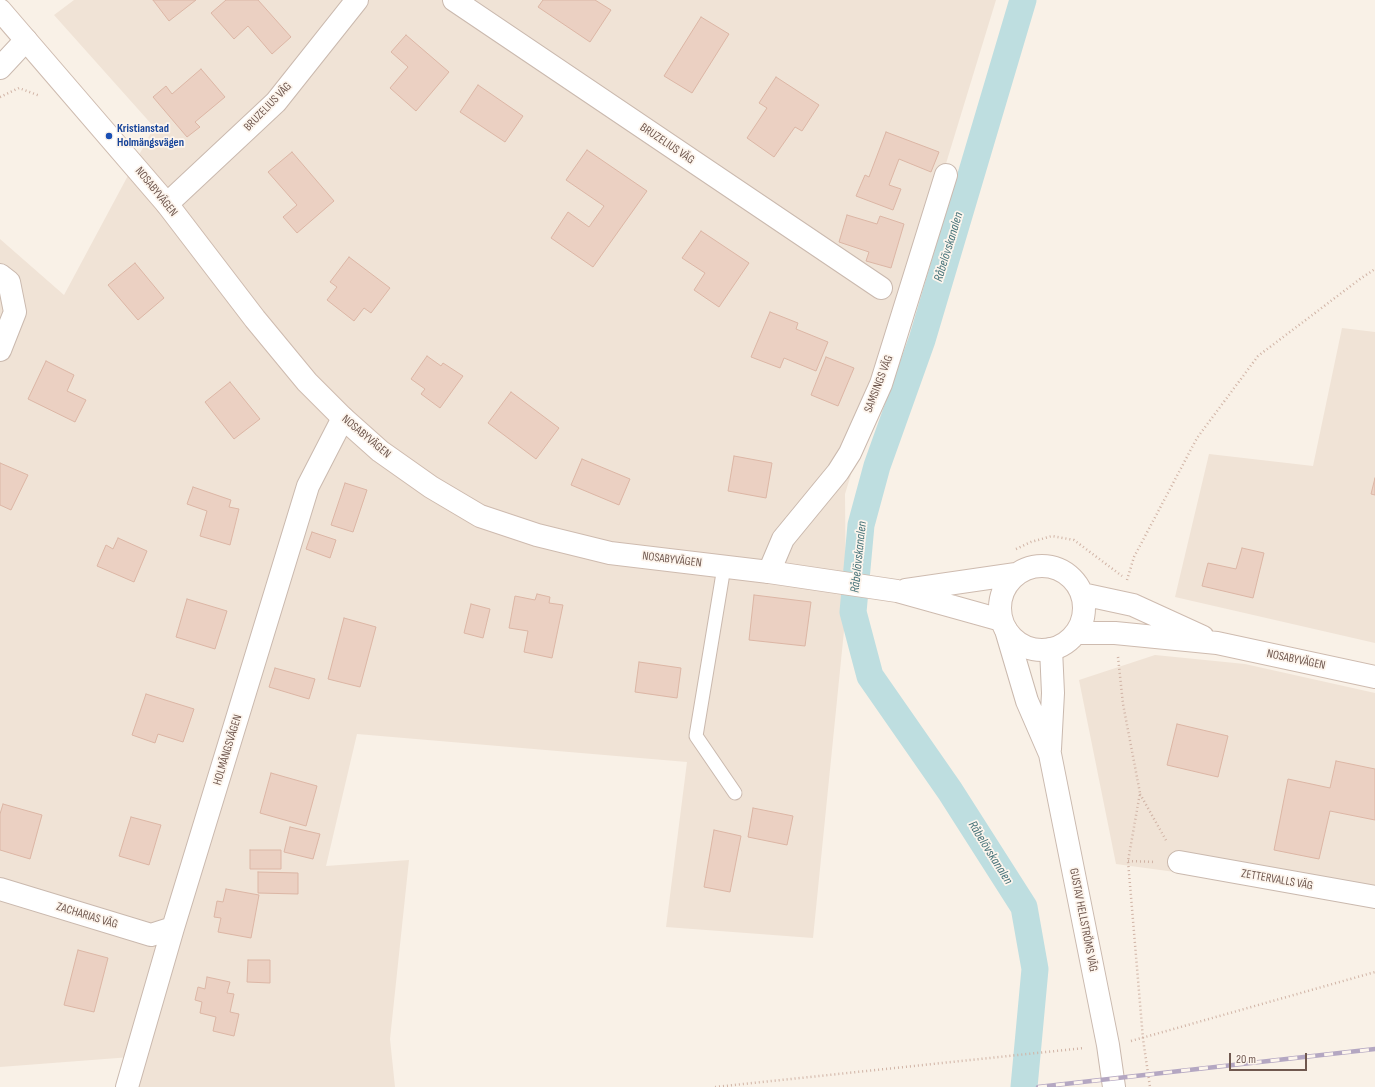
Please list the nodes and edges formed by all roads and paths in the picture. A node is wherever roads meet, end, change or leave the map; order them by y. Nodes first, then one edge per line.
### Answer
1 (357, 0) edge
2 (454, 0) edge
3 (0, 10) edge
4 (26, 40) junction
5 (0, 68) edge
6 (0, 97) edge
7 (43, 97) dead end
8 (946, 175) dead end
9 (166, 204) junction
10 (0, 275) edge
11 (881, 288) dead end
12 (0, 350) edge
13 (343, 418) junction
14 (724, 567) junction
15 (769, 572) junction
16 (1016, 574) junction
17 (897, 591) junction
18 (1082, 594) junction
19 (1004, 625) junction
20 (1076, 633) junction
21 (1217, 643) junction
22 (1051, 649) junction
23 (1375, 677) edge
24 (1050, 754) junction
25 (735, 793) dead end
26 (1140, 793) dead end
27 (1128, 861) dead end
28 (1178, 862) junction
29 (0, 889) edge
30 (1375, 896) edge
31 (173, 928) junction
32 (1375, 972) edge
33 (1143, 1039) dead end
34 (1041, 1053) dead end
35 (127, 1087) edge
36 (715, 1087) edge
37 (1114, 1087) edge

1 - 9 street, BRUZELIUS VÄG
2 - 11 street, BRUZELIUS VÄG
3 - 4 street, NOSABYVÄGEN
4 - 5 street
4 - 9 street, NOSABYVÄGEN
6 - 7 path
8 - 15 street, SAMSINGS VÄG
9 - 13 street, NOSABYVÄGEN
10 - 12 street
13 - 14 street, NOSABYVÄGEN
13 - 31 street, HOLMÄNGSVÄGEN
14 - 15 street, NOSABYVÄGEN
14 - 25 lane
15 - 17 street, NOSABYVÄGEN
16 - 17 street, NOSABYVÄGEN
16 - 18 street
16 - 19 street
17 - 19 street, NOSABYVÄGEN
18 - 20 street
18 - 21 street, NOSABYVÄGEN
19 - 22 street
19 - 24 street, GUSTAV HELLSTRÖMS VÄG
20 - 21 street, NOSABYVÄGEN
20 - 22 street
21 - 23 street, NOSABYVÄGEN
22 - 24 street, GUSTAV HELLSTRÖMS VÄG
24 - 37 street, GUSTAV HELLSTRÖMS VÄG
26 - 28 path
27 - 28 path
28 - 30 street, ZETTERVALLS VÄG
29 - 31 street, ZACHARIAS VÄG
31 - 35 street, HOLMÄNGSVÄGEN
32 - 33 path
34 - 36 path

